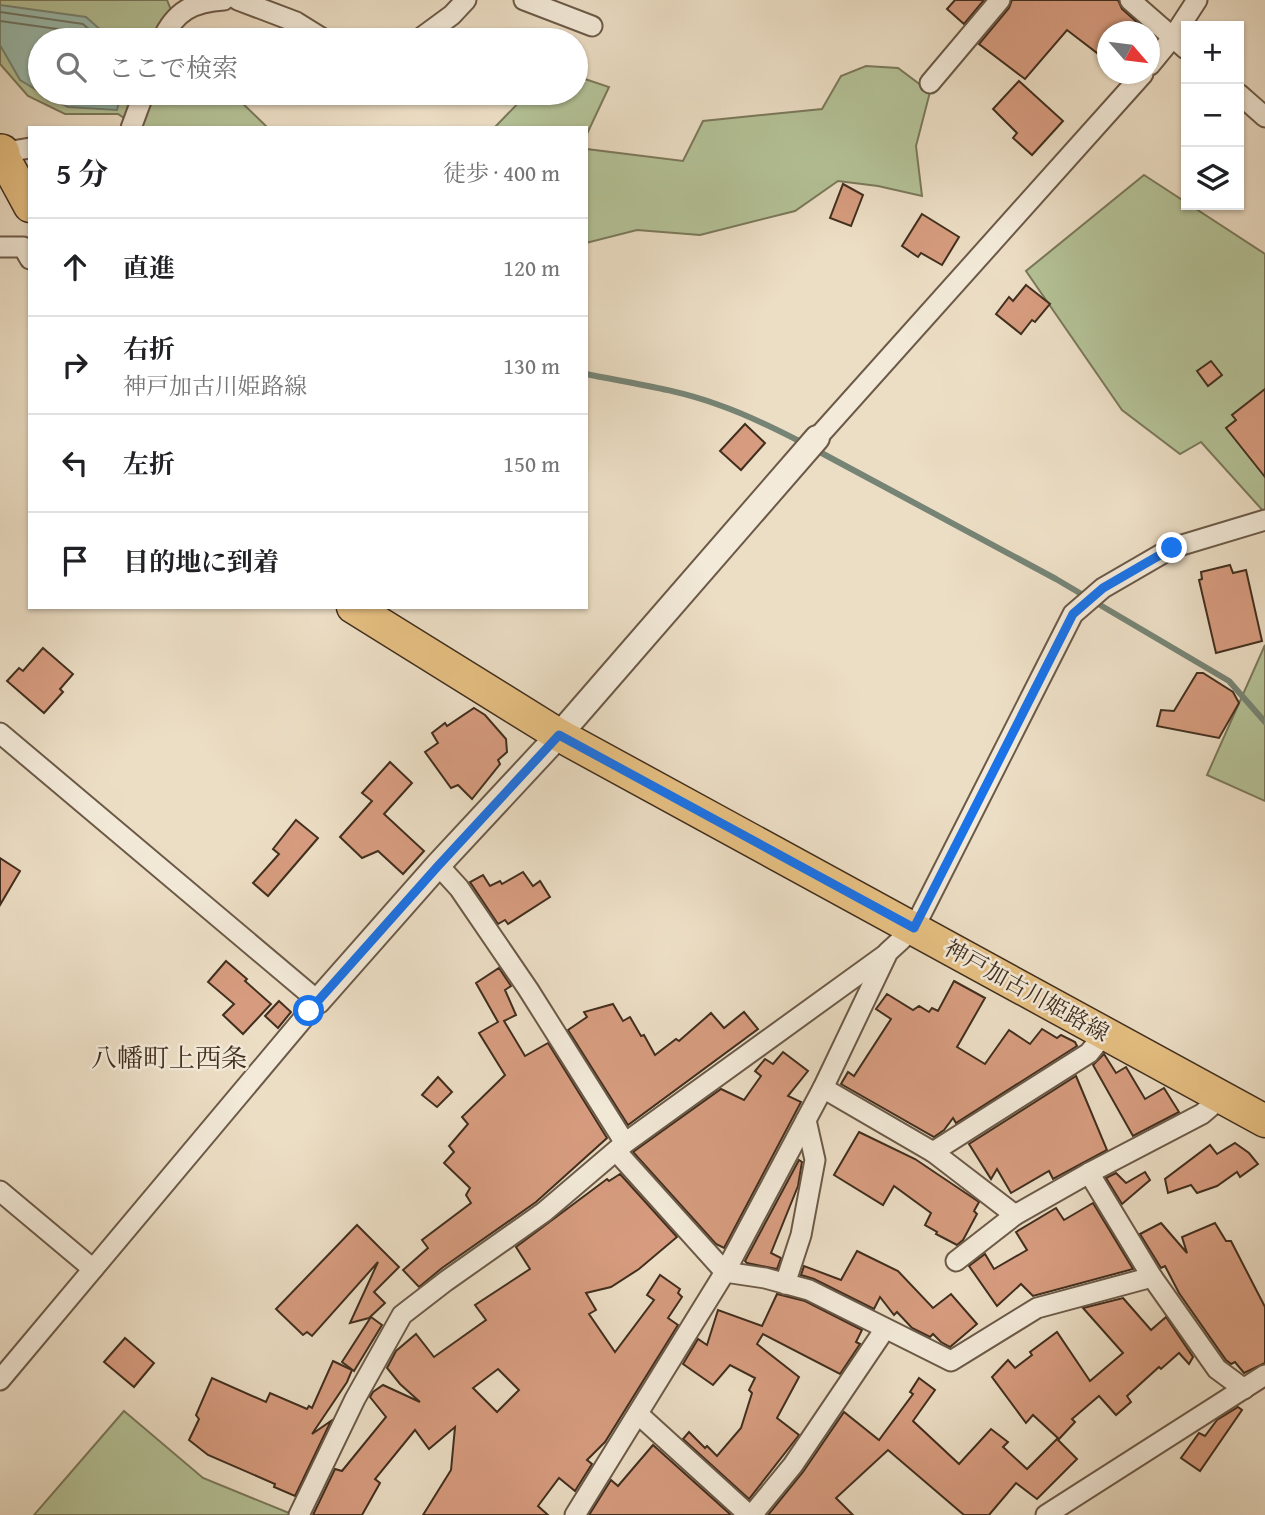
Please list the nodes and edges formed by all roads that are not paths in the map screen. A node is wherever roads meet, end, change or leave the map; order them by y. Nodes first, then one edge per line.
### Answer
1 (224, 0) edge
2 (238, 0) edge
3 (466, 0) edge
4 (524, 0) edge
5 (1000, 0) edge
6 (1130, 0) edge
7 (1197, 0) edge
8 (592, 26) dead end
9 (167, 28) edge
10 (306, 28) edge
11 (434, 28) edge
12 (1180, 43) edge
13 (1160, 58) edge
14 (930, 83) dead end
15 (1134, 84) edge
16 (1244, 98) edge
17 (140, 105) edge
18 (1265, 117) edge
19 (132, 126) edge
20 (6, 152) edge
21 (28, 202) edge
22 (0, 247) edge
23 (28, 256) edge
24 (817, 438) joint
25 (1265, 520) edge
26 (356, 609) edge
27 (0, 733) edge
28 (559, 735) junction
29 (438, 866) junction
30 (914, 928) junction
31 (888, 952) junction
32 (318, 1001) junction
33 (1105, 1033) junction
34 (823, 1088) junction
35 (1222, 1097) junction
36 (806, 1120) junction
37 (1265, 1121) edge
38 (620, 1147) junction
39 (933, 1152) junction
40 (1089, 1173) junction
41 (0, 1191) edge
42 (1016, 1214) junction
43 (956, 1261) dead end
44 (93, 1269) junction
45 (725, 1272) junction
46 (1152, 1278) junction
47 (785, 1284) junction
48 (885, 1329) junction
49 (1265, 1375) edge
50 (0, 1380) edge
51 (1244, 1389) junction
52 (638, 1415) junction
53 (299, 1515) edge
54 (575, 1515) edge
55 (750, 1515) edge
56 (1046, 1515) edge

1 - 9 street
2 - 10 street
3 - 11 street
4 - 8 street
5 - 14 street
6 - 12 street
7 - 12 street
12 - 13 street
15 - 24 street
16 - 18 street
17 - 19 street
20 - 21 main road
22 - 23 street
24 - 28 street
25 - 30 street
26 - 28 main road, 神戸加古川姫路線
27 - 32 street
28 - 29 street
28 - 30 main road, 神戸加古川姫路線
29 - 32 street
29 - 38 street
30 - 31 street
30 - 33 main road, 神戸加古川姫路線
31 - 34 street
31 - 38 street
32 - 44 street
33 - 35 main road, 神戸加古川姫路線
33 - 39 street
34 - 36 street
34 - 39 street
35 - 37 main road, 神戸加古川姫路線
35 - 40 street
36 - 45 street
36 - 47 street
38 - 45 street
38 - 53 street
39 - 42 street
40 - 42 street
40 - 46 street
41 - 44 street
42 - 43 street
44 - 50 street
45 - 47 street
45 - 52 street
46 - 48 street
46 - 51 street
47 - 48 street
48 - 55 street
49 - 51 street
51 - 56 street
52 - 54 street
52 - 55 street

